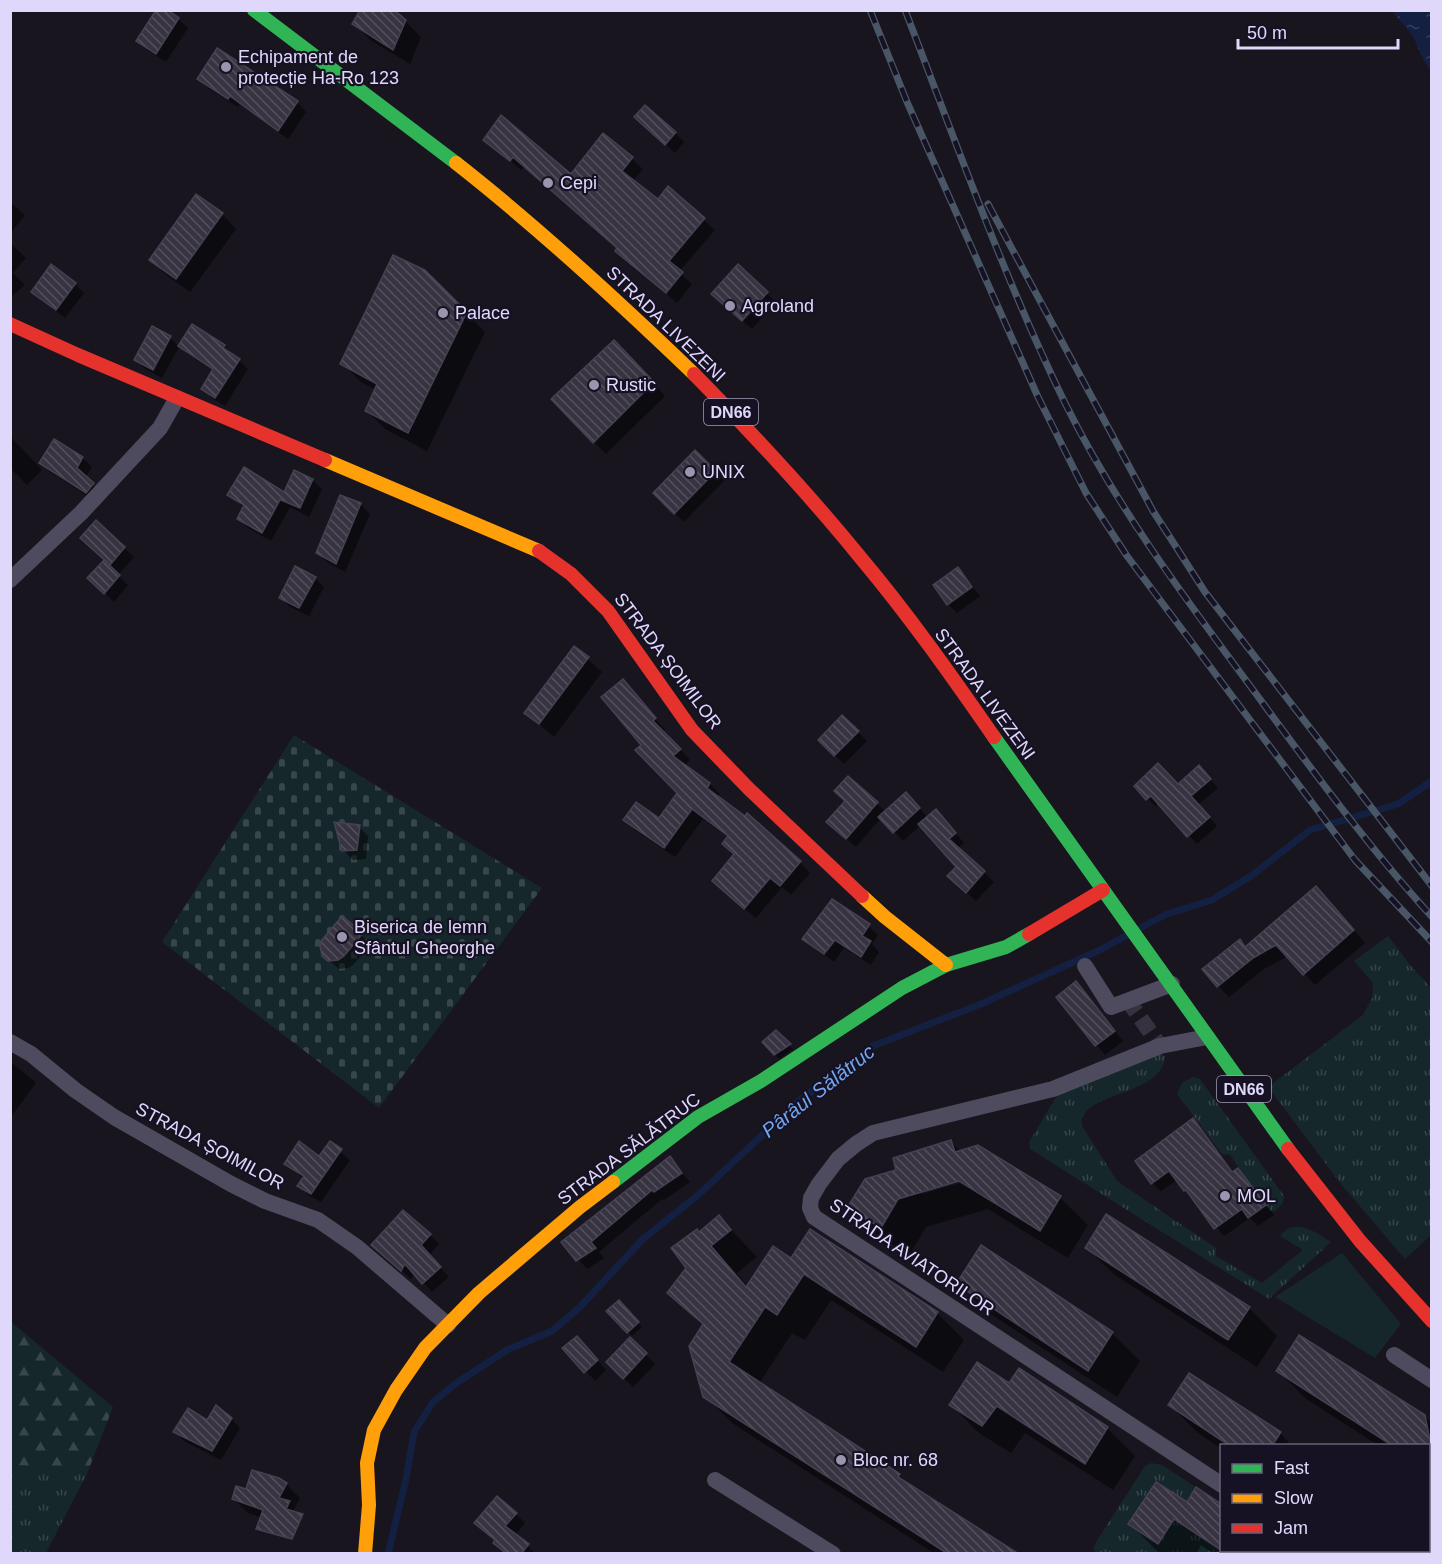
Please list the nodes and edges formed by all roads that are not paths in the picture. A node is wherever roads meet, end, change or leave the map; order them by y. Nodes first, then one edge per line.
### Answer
1 (254, 10) edge
2 (10, 324) edge
3 (177, 398) junction
4 (10, 580) edge
5 (1103, 891) junction
6 (946, 965) junction
7 (1085, 966) dead end
8 (1172, 984) junction
9 (1207, 1037) junction
10 (10, 1042) edge
11 (1431, 1321) edge
12 (448, 1324) junction
13 (1394, 1355) dead end
14 (1431, 1380) edge
15 (715, 1480) dead end
16 (1220, 1484) edge
17 (365, 1554) edge
18 (833, 1554) edge

1 - 5 street, STRADA LIVEZENI / DN66
2 - 3 street, STRADA ȘOIMILOR
3 - 4 street
3 - 6 street, STRADA ȘOIMILOR
5 - 6 street, STRADA SĂLĂTRUC
5 - 8 street, STRADA LIVEZENI / DN66
6 - 12 street, STRADA SĂLĂTRUC
7 - 8 street
8 - 9 street, DN66
9 - 11 street, DN66
9 - 16 street, STRADA AVIATORILOR
10 - 12 street, STRADA ȘOIMILOR
12 - 17 street, STRADA SĂLĂTRUC
13 - 14 street
15 - 18 street

